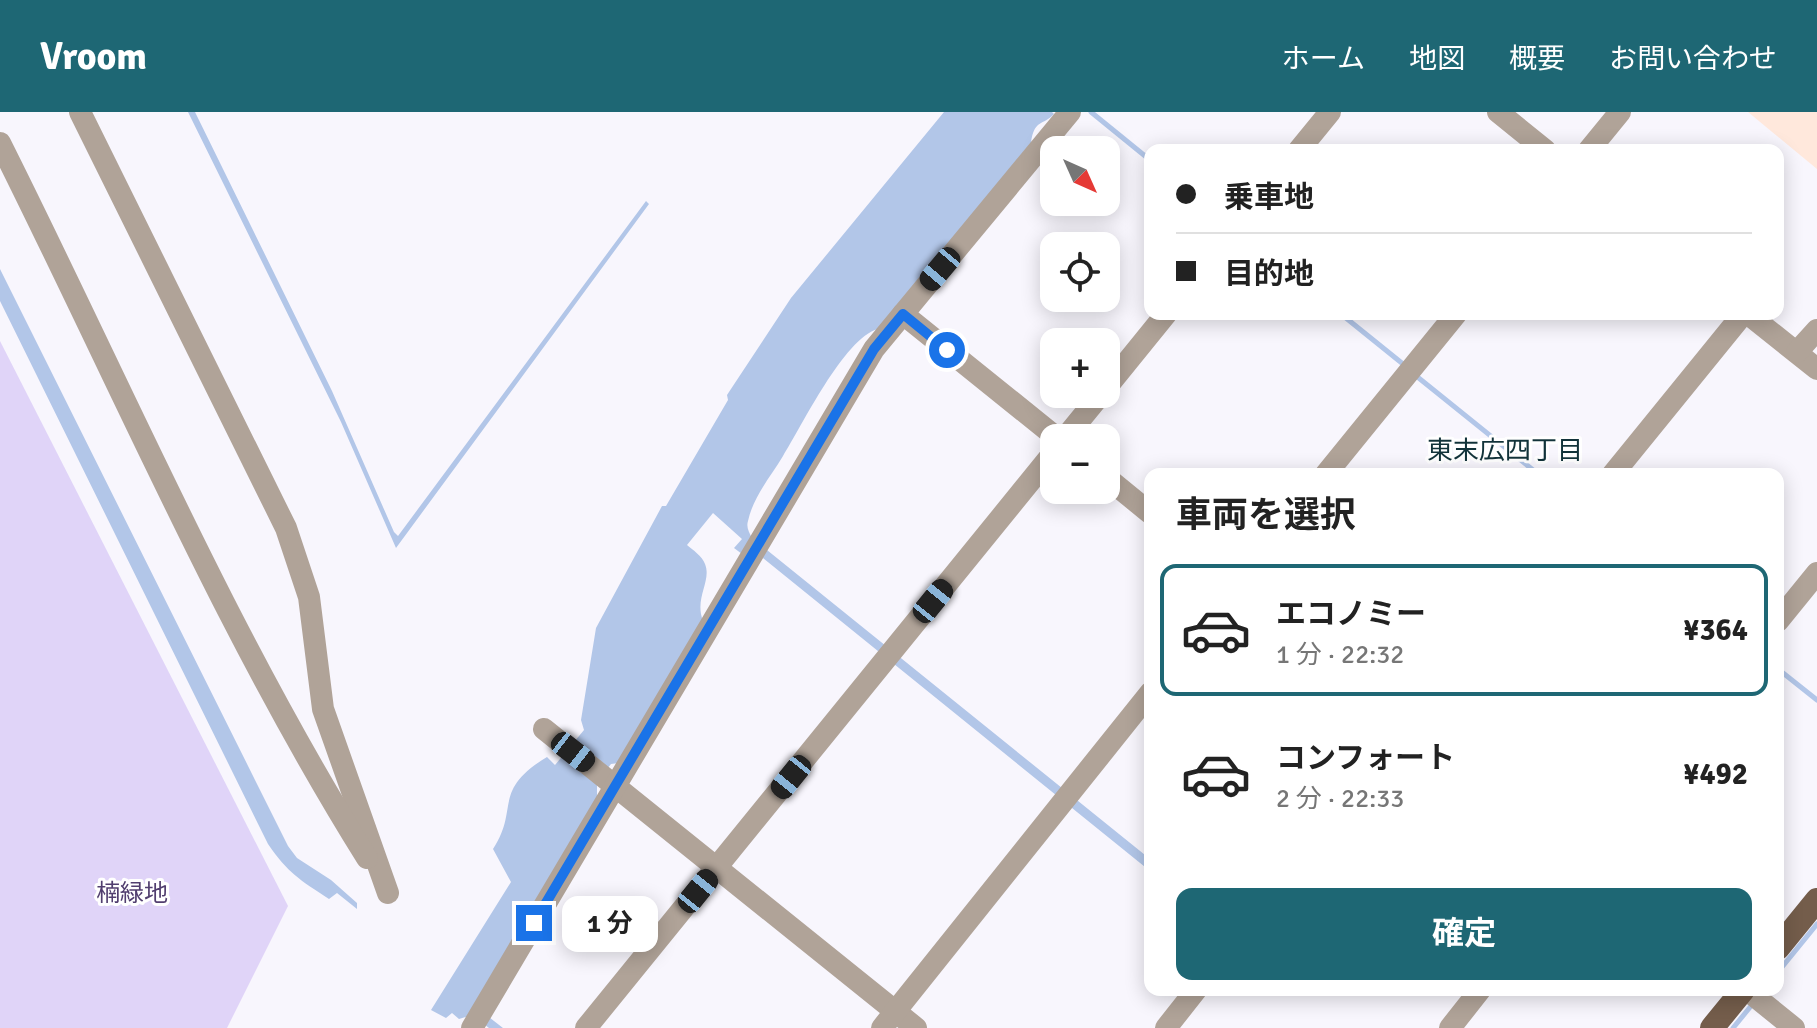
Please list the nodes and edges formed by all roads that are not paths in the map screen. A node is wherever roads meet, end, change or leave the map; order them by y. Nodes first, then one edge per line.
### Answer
1 (80, 112) edge
2 (1070, 112) edge
3 (1330, 112) edge
4 (1498, 112) edge
5 (1620, 112) edge
6 (0, 143) edge
7 (1304, 144) edge
8 (1538, 144) edge
9 (1594, 144) edge
10 (903, 314) junction
11 (1161, 320) edge
12 (1451, 320) edge
13 (1741, 320) edge
14 (1754, 320) edge
15 (1817, 330) edge
16 (1797, 352) junction
17 (1817, 369) edge
18 (1120, 371) edge
19 (1090, 408) edge
20 (1040, 424) edge
21 (1076, 424) edge
22 (1331, 468) edge
23 (1618, 468) edge
24 (1040, 469) edge
25 (1120, 488) edge
26 (1144, 508) edge
27 (1817, 573) edge
28 (1784, 614) edge
29 (1144, 700) edge
30 (550, 734) dead end
31 (612, 783) junction
32 (717, 868) junction
33 (1817, 900) edge
34 (1784, 941) edge
35 (1191, 996) edge
36 (1475, 996) edge
37 (1740, 996) edge
38 (1753, 996) edge
39 (477, 1019) edge
40 (888, 1020) edge
41 (586, 1028) edge
42 (916, 1028) edge
43 (1166, 1028) edge
44 (1450, 1028) edge
45 (1712, 1028) edge
46 (1794, 1028) edge

1 - 6 street
2 - 10 street
3 - 7 street
4 - 8 street
5 - 9 street
10 - 20 street
10 - 31 street
11 - 18 street
12 - 22 street
13 - 23 street
14 - 16 street
15 - 16 street
16 - 17 street
19 - 21 street
24 - 32 street
25 - 26 street
27 - 28 street
29 - 40 street
30 - 31 street
31 - 32 street
31 - 39 street
32 - 40 street
32 - 41 street
33 - 34 main road
35 - 43 street
36 - 44 street
37 - 45 main road
38 - 46 street
40 - 42 street

